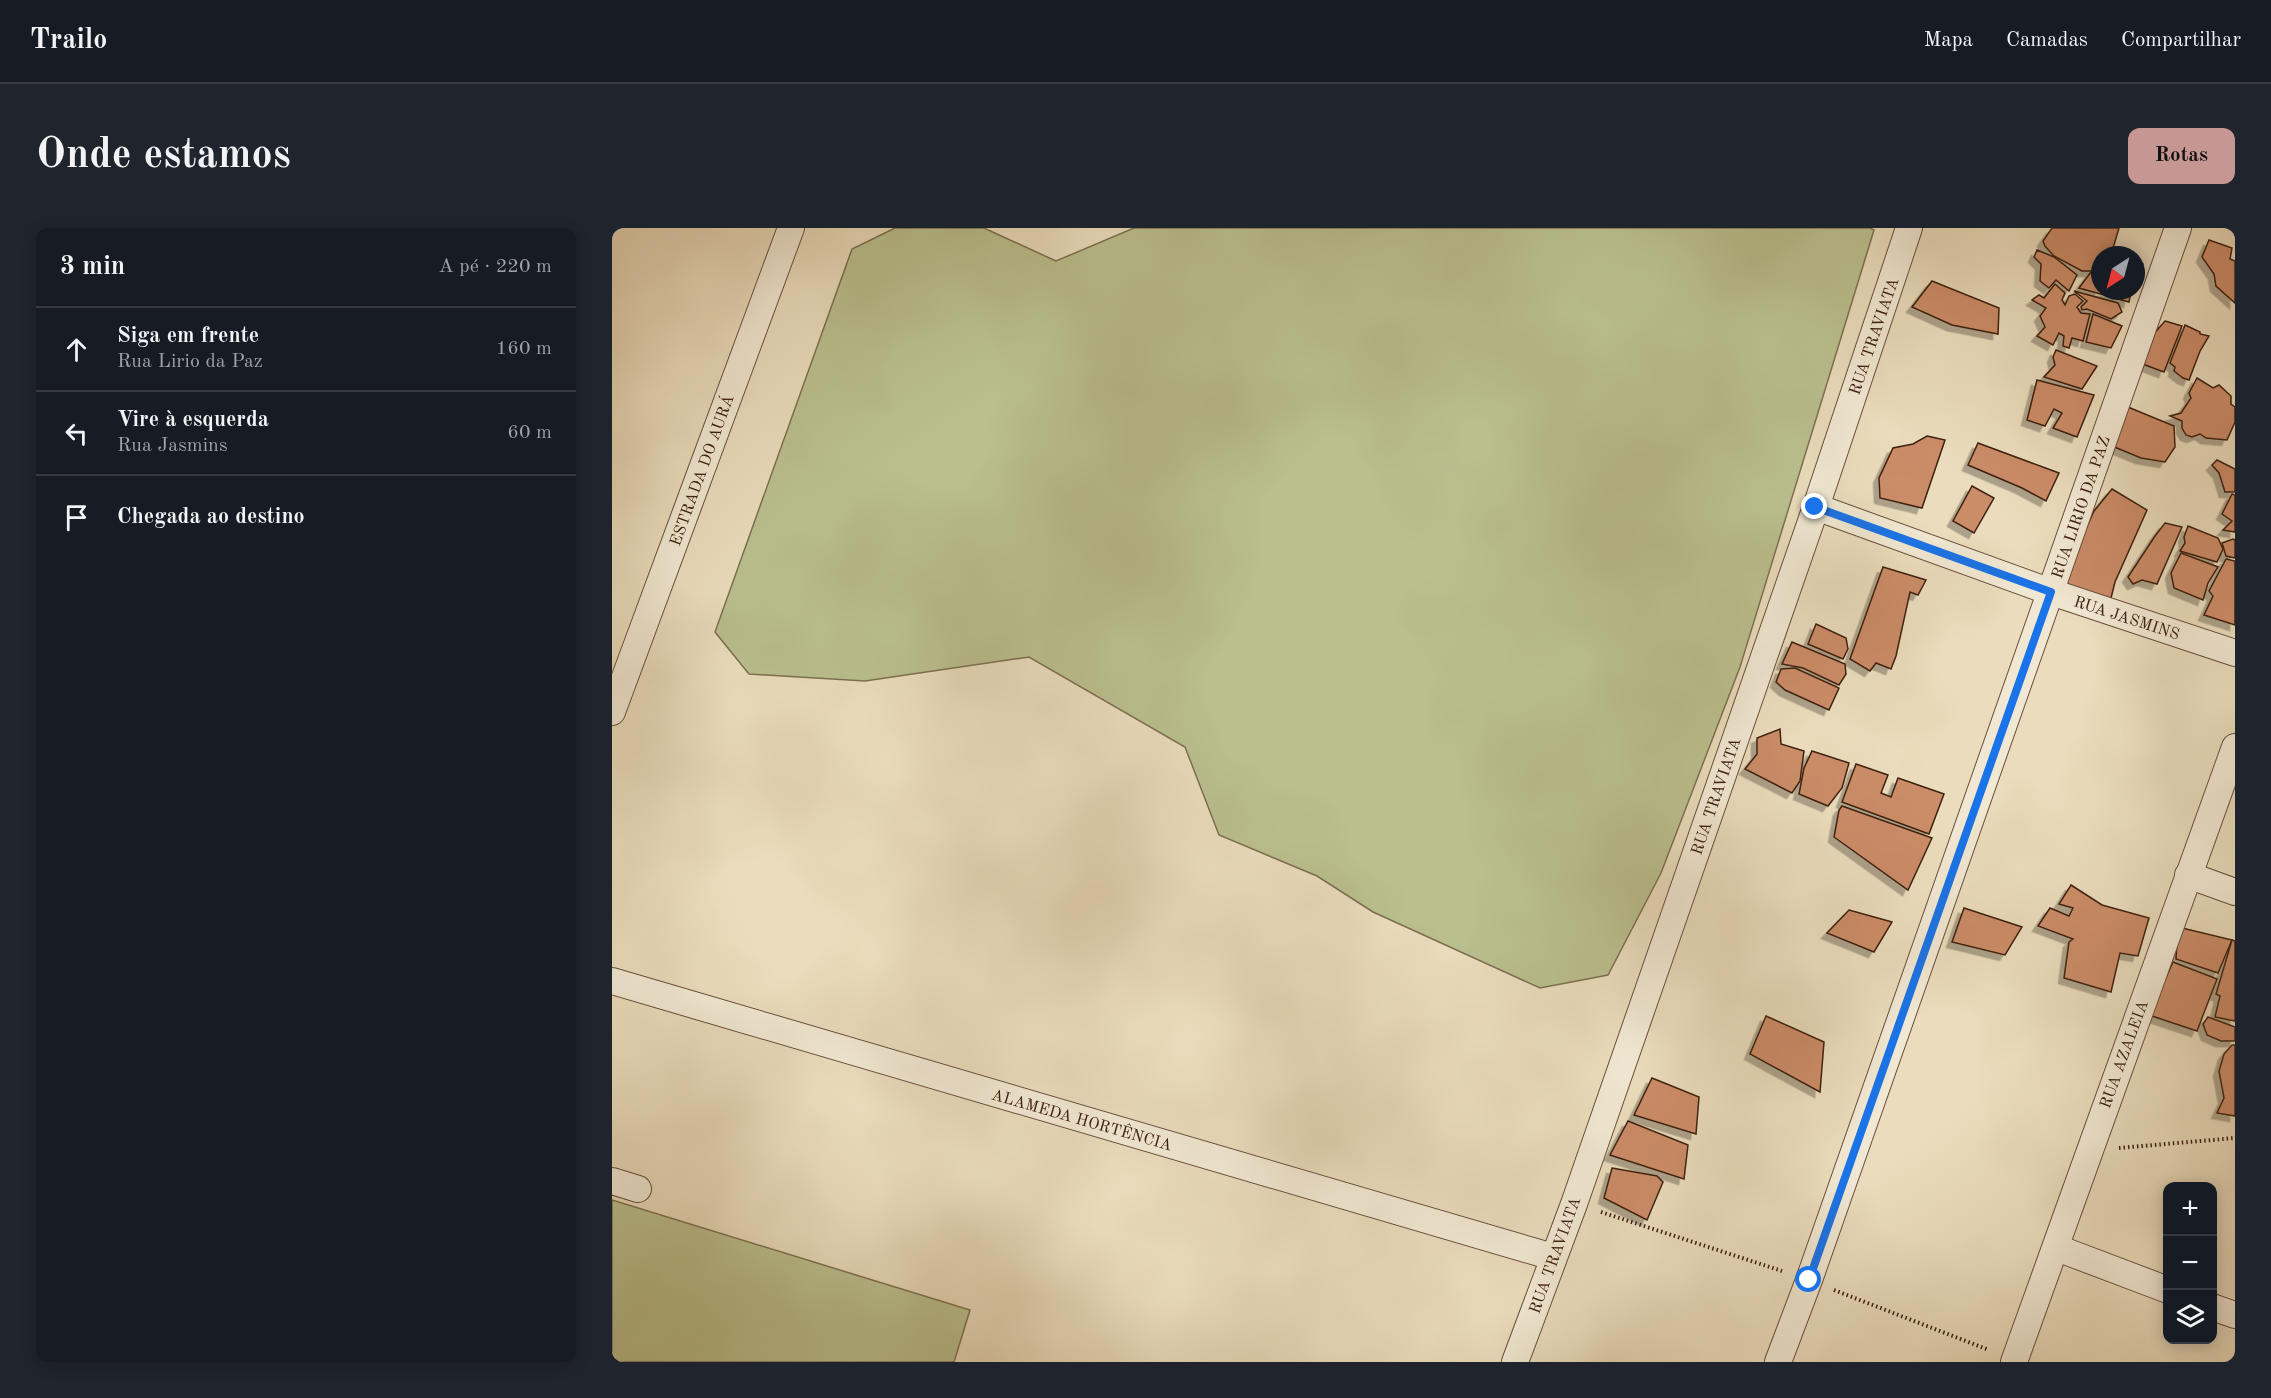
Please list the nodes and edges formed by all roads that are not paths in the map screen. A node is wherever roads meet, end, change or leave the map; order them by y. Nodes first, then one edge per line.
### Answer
1 (791, 228) edge
2 (1909, 228) edge
3 (2178, 228) edge
4 (1815, 507) junction
5 (2051, 592) junction
6 (2235, 653) edge
7 (612, 712) edge
8 (2235, 747) edge
9 (2188, 875) junction
10 (2235, 892) edge
11 (612, 981) edge
12 (612, 1181) edge
13 (638, 1189) dead end
14 (2057, 1248) junction
15 (1553, 1257) junction
16 (2163, 1288) edge
17 (2217, 1308) edge
18 (2235, 1315) edge
19 (1515, 1362) edge
20 (1778, 1362) edge
21 (2014, 1362) edge

1 - 7 street, ESTRADA DO AURÁ
2 - 4 street, RUA TRAVIATA
3 - 5 street, RUA LIRIO DA PAZ
4 - 5 street, RUA JASMINS
4 - 15 street, RUA TRAVIATA
5 - 6 street, RUA JASMINS
5 - 20 street, RUA LIRIO DA PAZ
8 - 9 street, RUA AZALEIA
9 - 10 street
9 - 14 street, RUA AZALEIA
11 - 15 street, ALAMEDA HORTÊNCIA
12 - 13 street
14 - 16 street
14 - 21 street, RUA AZALEIA
15 - 19 street, RUA TRAVIATA
17 - 18 street

